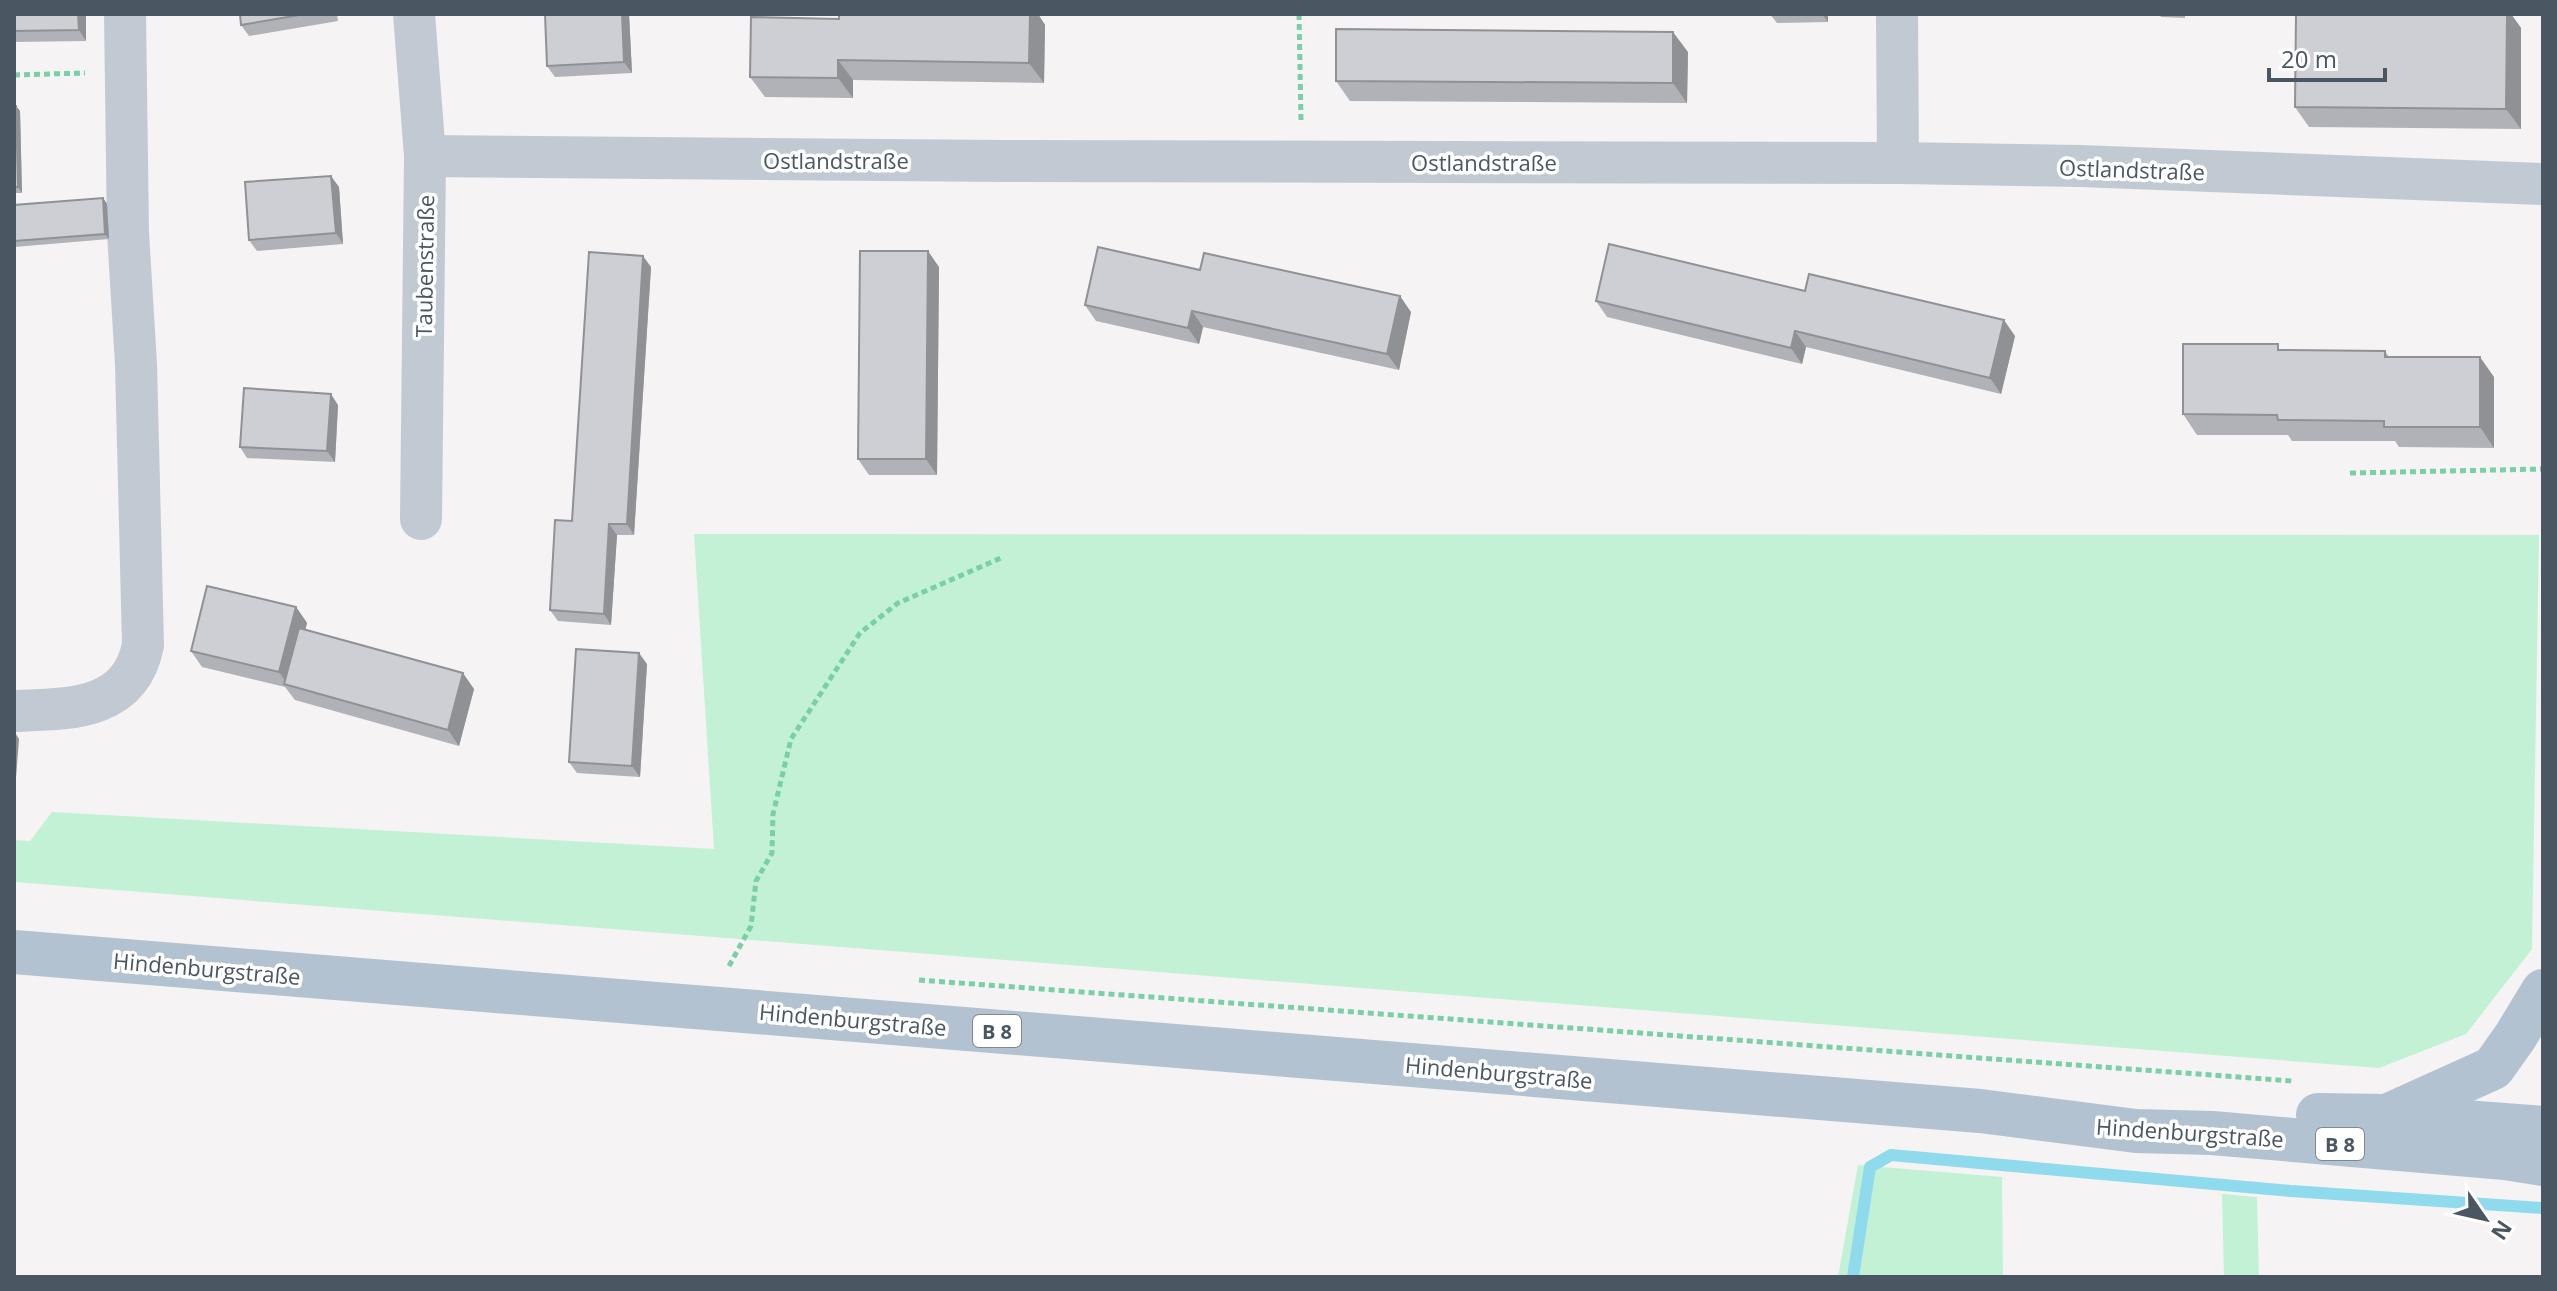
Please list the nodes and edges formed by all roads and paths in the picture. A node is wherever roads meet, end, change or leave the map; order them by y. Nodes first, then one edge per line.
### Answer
1 (125, 14) edge
2 (414, 14) edge
3 (1299, 14) edge
4 (1897, 14) edge
5 (126, 72) junction
6 (14, 75) edge
7 (425, 156) junction
8 (1302, 162) junction
9 (1898, 163) junction
10 (2543, 184) edge
11 (2543, 469) edge
12 (2350, 473) dead end
13 (421, 519) dead end
14 (1001, 558) dead end
15 (14, 711) edge
16 (14, 952) edge
17 (713, 964) dead end
18 (729, 966) junction
19 (745, 967) dead end
20 (904, 979) dead end
21 (2543, 991) edge
22 (2299, 1081) dead end
23 (1980, 1111) junction
24 (2386, 1116) junction
25 (2543, 1128) edge
26 (2543, 1164) edge

1 - 5 street
2 - 7 street, Taubenstraße
3 - 8 path
4 - 9 street
5 - 6 path
5 - 15 street
7 - 8 street, Ostlandstraße
7 - 13 street, Taubenstraße
8 - 9 street, Ostlandstraße
9 - 10 street, Ostlandstraße
11 - 12 path
14 - 18 path
16 - 23 main road, Hindenburgstraße / B 8
17 - 18 path
18 - 19 path
20 - 22 path
21 - 24 main road
23 - 24 main road, Hindenburgstraße / B 8
23 - 26 main road, Hindenburgstraße / B 8
24 - 25 main road, Hindenburgstraße / B 8

